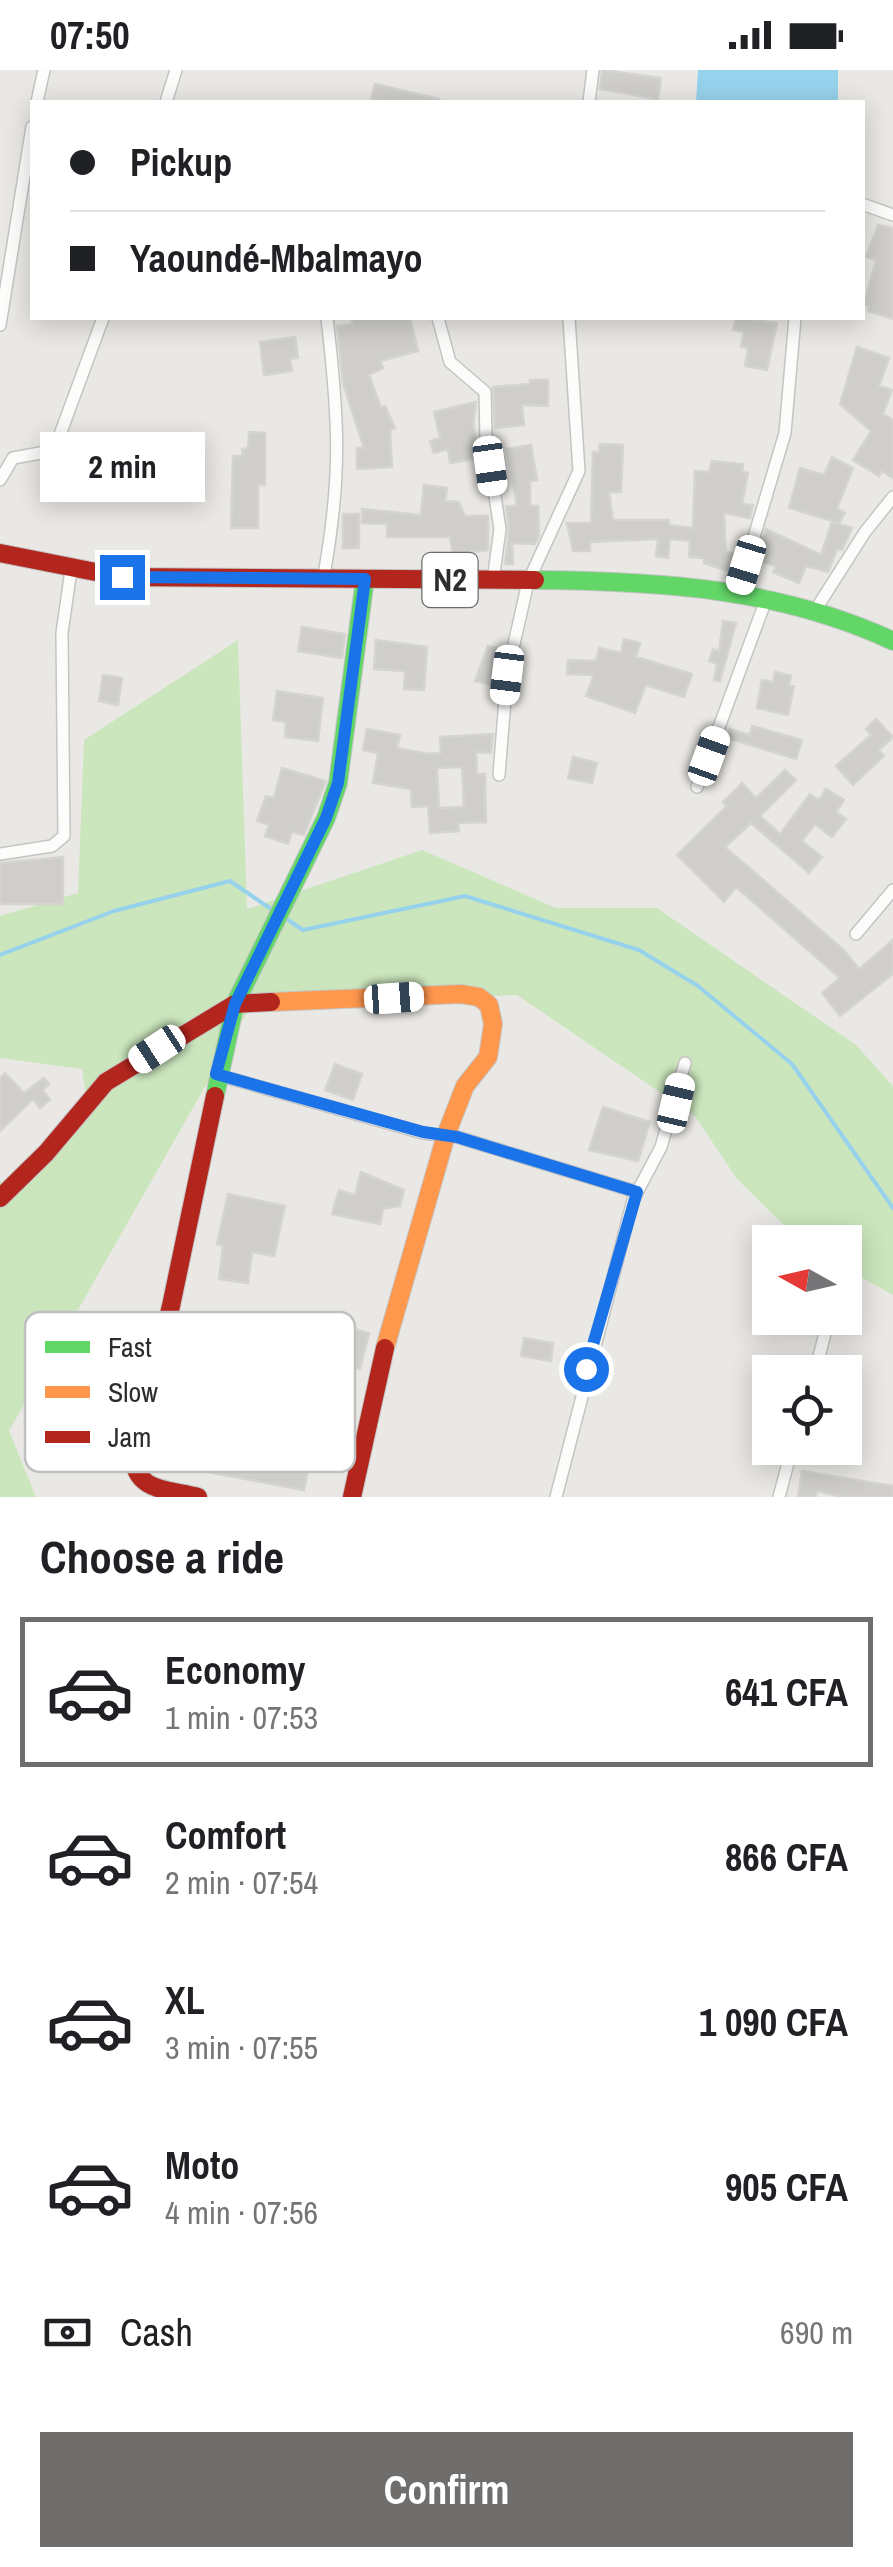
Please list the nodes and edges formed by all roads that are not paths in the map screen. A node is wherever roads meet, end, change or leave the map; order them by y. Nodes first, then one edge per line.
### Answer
1 (44, 70) edge
2 (176, 70) edge
3 (592, 70) edge
4 (37, 100) edge
5 (167, 100) edge
6 (589, 100) edge
7 (30, 139) edge
8 (865, 205) dead end
9 (893, 214) edge
10 (102, 320) edge
11 (326, 320) edge
12 (439, 320) edge
13 (570, 320) edge
14 (795, 320) edge
15 (0, 325) edge
16 (0, 480) edge
17 (893, 497) edge
18 (0, 553) edge
19 (70, 570) junction
20 (365, 579) junction
21 (323, 580) junction
22 (493, 580) junction
23 (528, 582) junction
24 (737, 594) junction
25 (767, 598) junction
26 (816, 609) junction
27 (893, 640) edge
28 (500, 775) dead end
29 (698, 787) dead end
30 (0, 854) edge
31 (893, 890) edge
32 (856, 934) dead end
33 (235, 1004) junction
34 (685, 1063) dead end
35 (216, 1074) junction
36 (446, 1136) junction
37 (637, 1192) junction
38 (0, 1198) edge
39 (167, 1312) edge
40 (787, 1465) edge
41 (134, 1472) edge
42 (198, 1497) edge
43 (352, 1497) edge
44 (556, 1497) edge
45 (779, 1497) edge

1 - 4 street
2 - 5 street
3 - 6 street
7 - 15 street
8 - 9 street
10 - 16 street
11 - 21 street
12 - 22 street
13 - 23 street
14 - 24 street
17 - 26 street
18 - 19 main road, N2
19 - 21 main road, N2
19 - 30 street
20 - 21 main road, N2
20 - 22 main road, N2
20 - 33 main road
22 - 23 main road, N2
23 - 24 main road, N2
23 - 28 street
24 - 25 main road, N2
25 - 26 main road, N2
25 - 29 street
26 - 27 main road, N2
31 - 32 street
33 - 35 main road
33 - 36 main road
33 - 38 main road
34 - 37 street
35 - 36 street
35 - 39 main road
36 - 37 street
36 - 43 main road
37 - 44 street
40 - 45 street
41 - 42 main road

